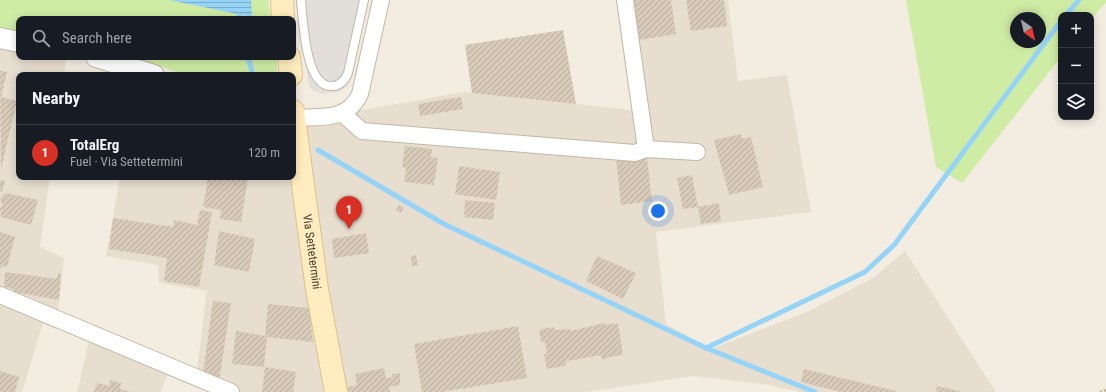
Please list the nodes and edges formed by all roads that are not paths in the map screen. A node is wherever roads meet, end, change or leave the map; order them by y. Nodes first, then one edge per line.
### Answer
1 (282, 0) edge
2 (301, 0) edge
3 (364, 0) edge
4 (381, 0) edge
5 (625, 0) edge
6 (283, 16) edge
7 (0, 38) edge
8 (16, 41) edge
9 (106, 60) edge
10 (289, 60) edge
11 (351, 61) junction
12 (144, 72) edge
13 (291, 72) edge
14 (365, 72) junction
15 (343, 114) junction
16 (296, 118) edge
17 (296, 139) edge
18 (646, 149) junction
19 (697, 152) dead end
20 (0, 295) edge
21 (232, 392) edge
22 (336, 392) edge

1 - 6 main road
2 - 11 lane
3 - 11 lane
4 - 14 street
5 - 18 street
7 - 8 street
9 - 12 street
10 - 13 main road
11 - 14 lane
14 - 15 street
15 - 16 street
15 - 18 street
17 - 22 main road, Via Settetermini
18 - 19 street
20 - 21 street

